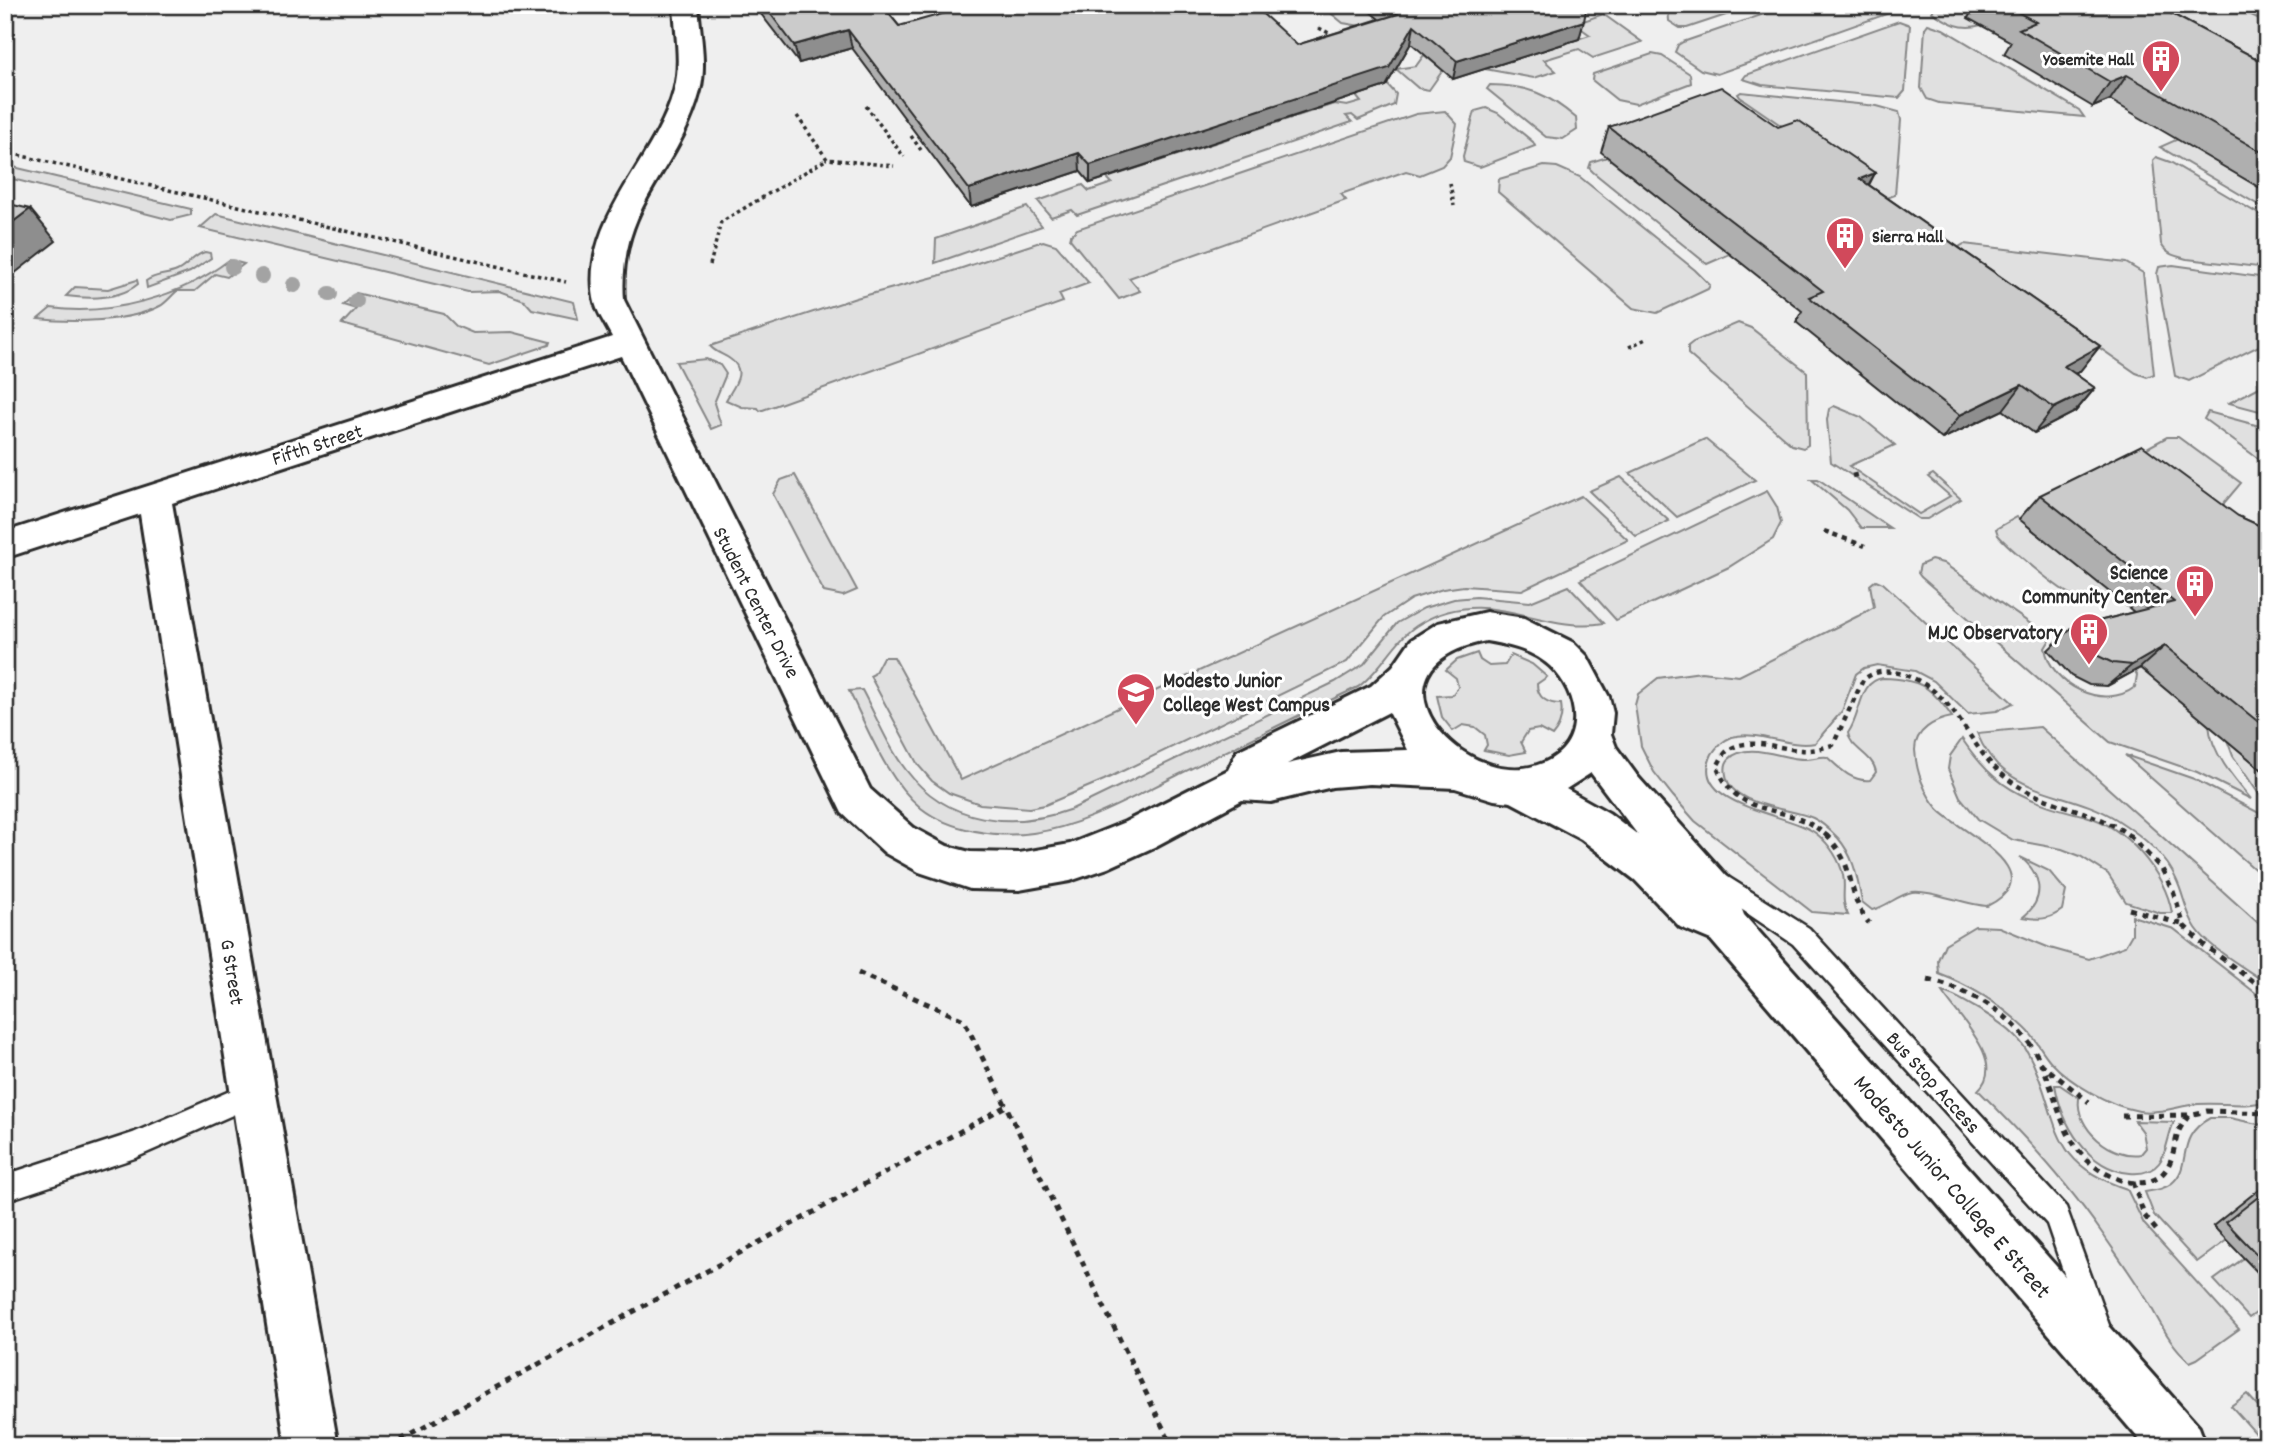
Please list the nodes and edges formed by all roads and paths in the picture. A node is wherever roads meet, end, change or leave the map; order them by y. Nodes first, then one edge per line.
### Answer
1 (686, 5) edge
2 (1318, 28) dead end
3 (1337, 37) edge
4 (866, 106) dead end
5 (797, 116) dead end
6 (911, 136) edge
7 (922, 150) edge
8 (5, 152) edge
9 (904, 157) dead end
10 (827, 159) junction
11 (894, 166) dead end
12 (1450, 183) dead end
13 (1454, 206) dead end
14 (710, 265) dead end
15 (606, 281) junction
16 (1648, 338) dead end
17 (629, 342) junction
18 (1629, 346) dead end
19 (1860, 474) dead end
20 (1852, 476) dead end
21 (154, 498) junction
22 (1824, 531) dead end
23 (5, 545) edge
24 (1865, 545) dead end
25 (1406, 677) junction
26 (1592, 736) junction
27 (1460, 772) junction
28 (1243, 783) junction
29 (1515, 785) junction
30 (1684, 859) junction
31 (2129, 909) dead end
32 (1870, 923) dead end
33 (2182, 924) junction
34 (1726, 926) junction
35 (858, 974) dead end
36 (1928, 980) dead end
37 (2267, 992) edge
38 (2040, 1063) junction
39 (253, 1093) junction
40 (2089, 1102) dead end
41 (1006, 1106) junction
42 (2267, 1113) edge
43 (2189, 1115) junction
44 (2122, 1116) dead end
45 (2133, 1182) junction
46 (5, 1188) edge
47 (2157, 1231) dead end
48 (2108, 1363) junction
49 (312, 1446) edge
50 (390, 1446) edge
51 (1172, 1446) edge
52 (2180, 1446) edge

1 - 15 street, Student Center Drive
2 - 3 path
4 - 9 path
5 - 10 path
6 - 7 path
8 - 15 path
10 - 11 path
10 - 14 path
12 - 13 path
15 - 17 street, Student Center Drive
16 - 18 path
17 - 21 street, Fifth Street
17 - 28 street, Student Center Drive
19 - 20 path
21 - 23 street, Fifth Street
21 - 39 street, G Street
22 - 24 path
25 - 26 street
25 - 27 street
25 - 28 street, Student Center Drive
26 - 29 street
26 - 30 street, Modesto Junior College E Street
27 - 28 street, Student Center Drive
27 - 29 street
29 - 34 street, Modesto Junior College E Street
30 - 34 street, Modesto Junior College E Street
30 - 48 lane, Bus Stop Access
31 - 33 path
32 - 33 path
33 - 37 path
34 - 48 street, Modesto Junior College E Street
35 - 41 path
36 - 38 path
38 - 40 path
38 - 45 path
39 - 46 lane
39 - 49 street, G Street
41 - 50 path
41 - 51 path
42 - 43 path
43 - 44 path
43 - 45 path
45 - 47 path
48 - 52 street, Modesto Junior College E Street

